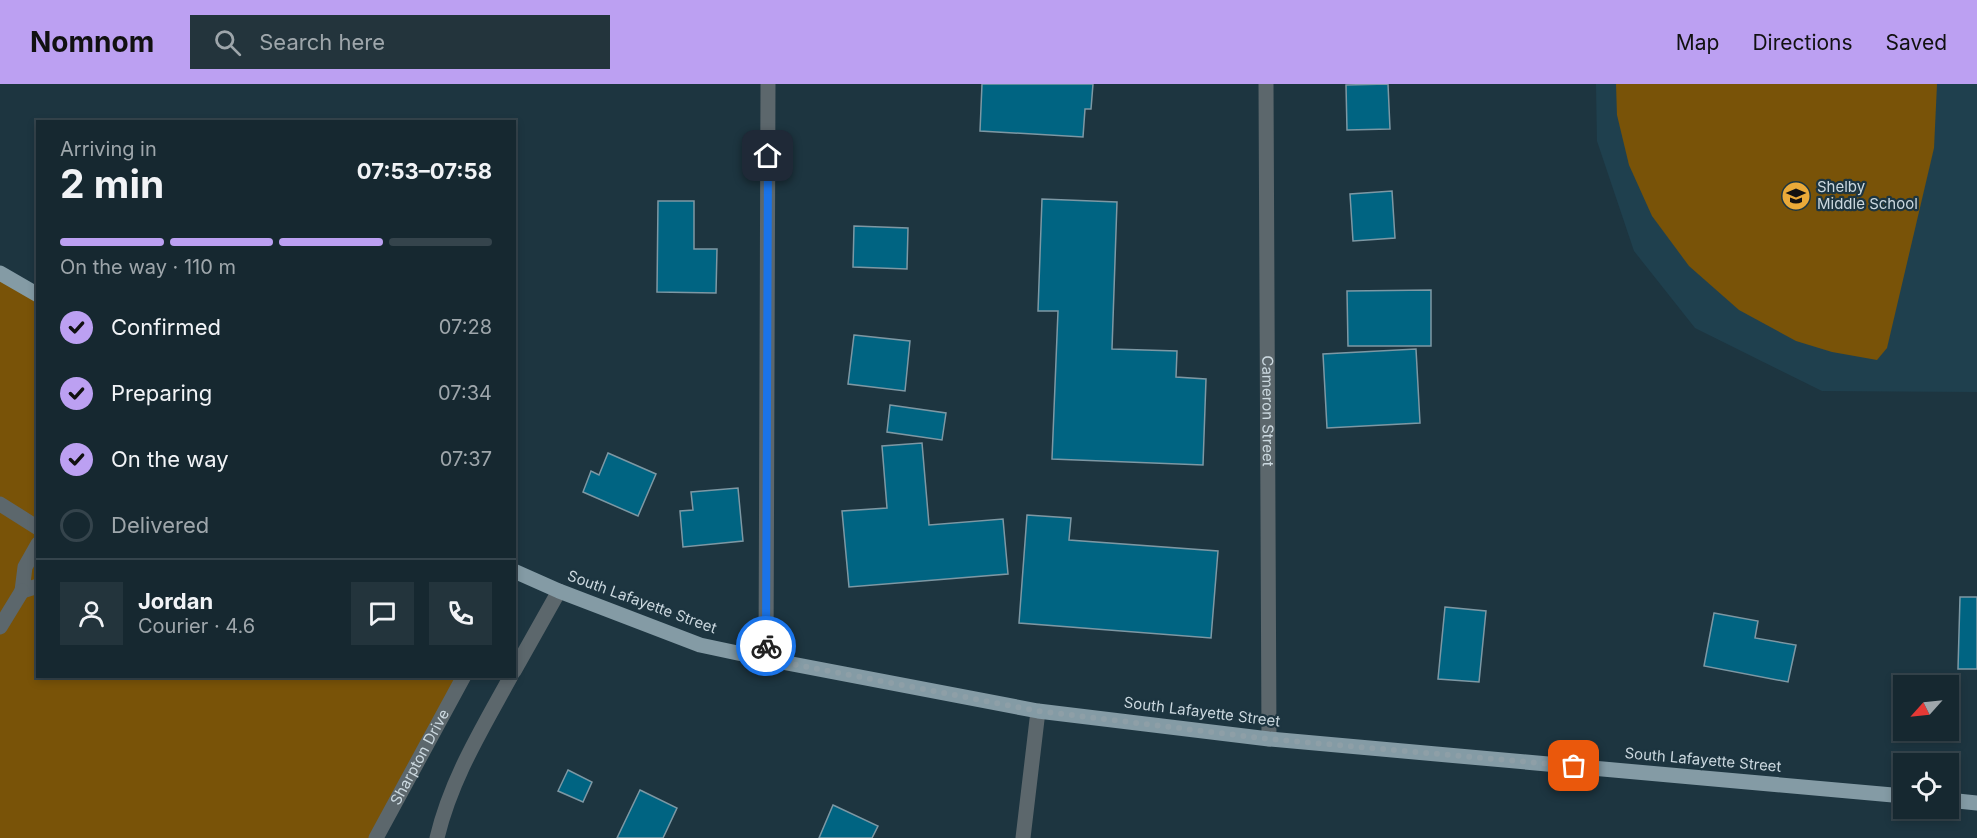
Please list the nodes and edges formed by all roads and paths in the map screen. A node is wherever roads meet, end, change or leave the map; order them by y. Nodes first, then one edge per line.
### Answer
1 (768, 84) edge
2 (1266, 84) edge
3 (0, 273) edge
4 (36, 294) edge
5 (0, 504) edge
6 (36, 527) edge
7 (36, 548) edge
8 (516, 576) edge
9 (36, 587) edge
10 (22, 591) junction
11 (559, 591) junction
12 (0, 627) edge
13 (766, 659) junction
14 (516, 667) edge
15 (463, 678) edge
16 (510, 678) edge
17 (1038, 711) junction
18 (1269, 739) junction
19 (1893, 795) edge
20 (1959, 801) edge
21 (1977, 803) edge
22 (376, 838) edge
23 (437, 838) edge
24 (1023, 838) edge

1 - 13 street
2 - 18 street, Cameron Street
3 - 4 main road
5 - 6 street
7 - 10 street
8 - 11 main road, South Lafayette Street
9 - 10 street
10 - 12 street
11 - 13 main road, South Lafayette Street
11 - 14 street
13 - 17 main road, South Lafayette Street
15 - 22 street, Sharpton Drive
16 - 23 street
17 - 18 main road, South Lafayette Street
17 - 24 street
18 - 19 main road, South Lafayette Street
20 - 21 main road

